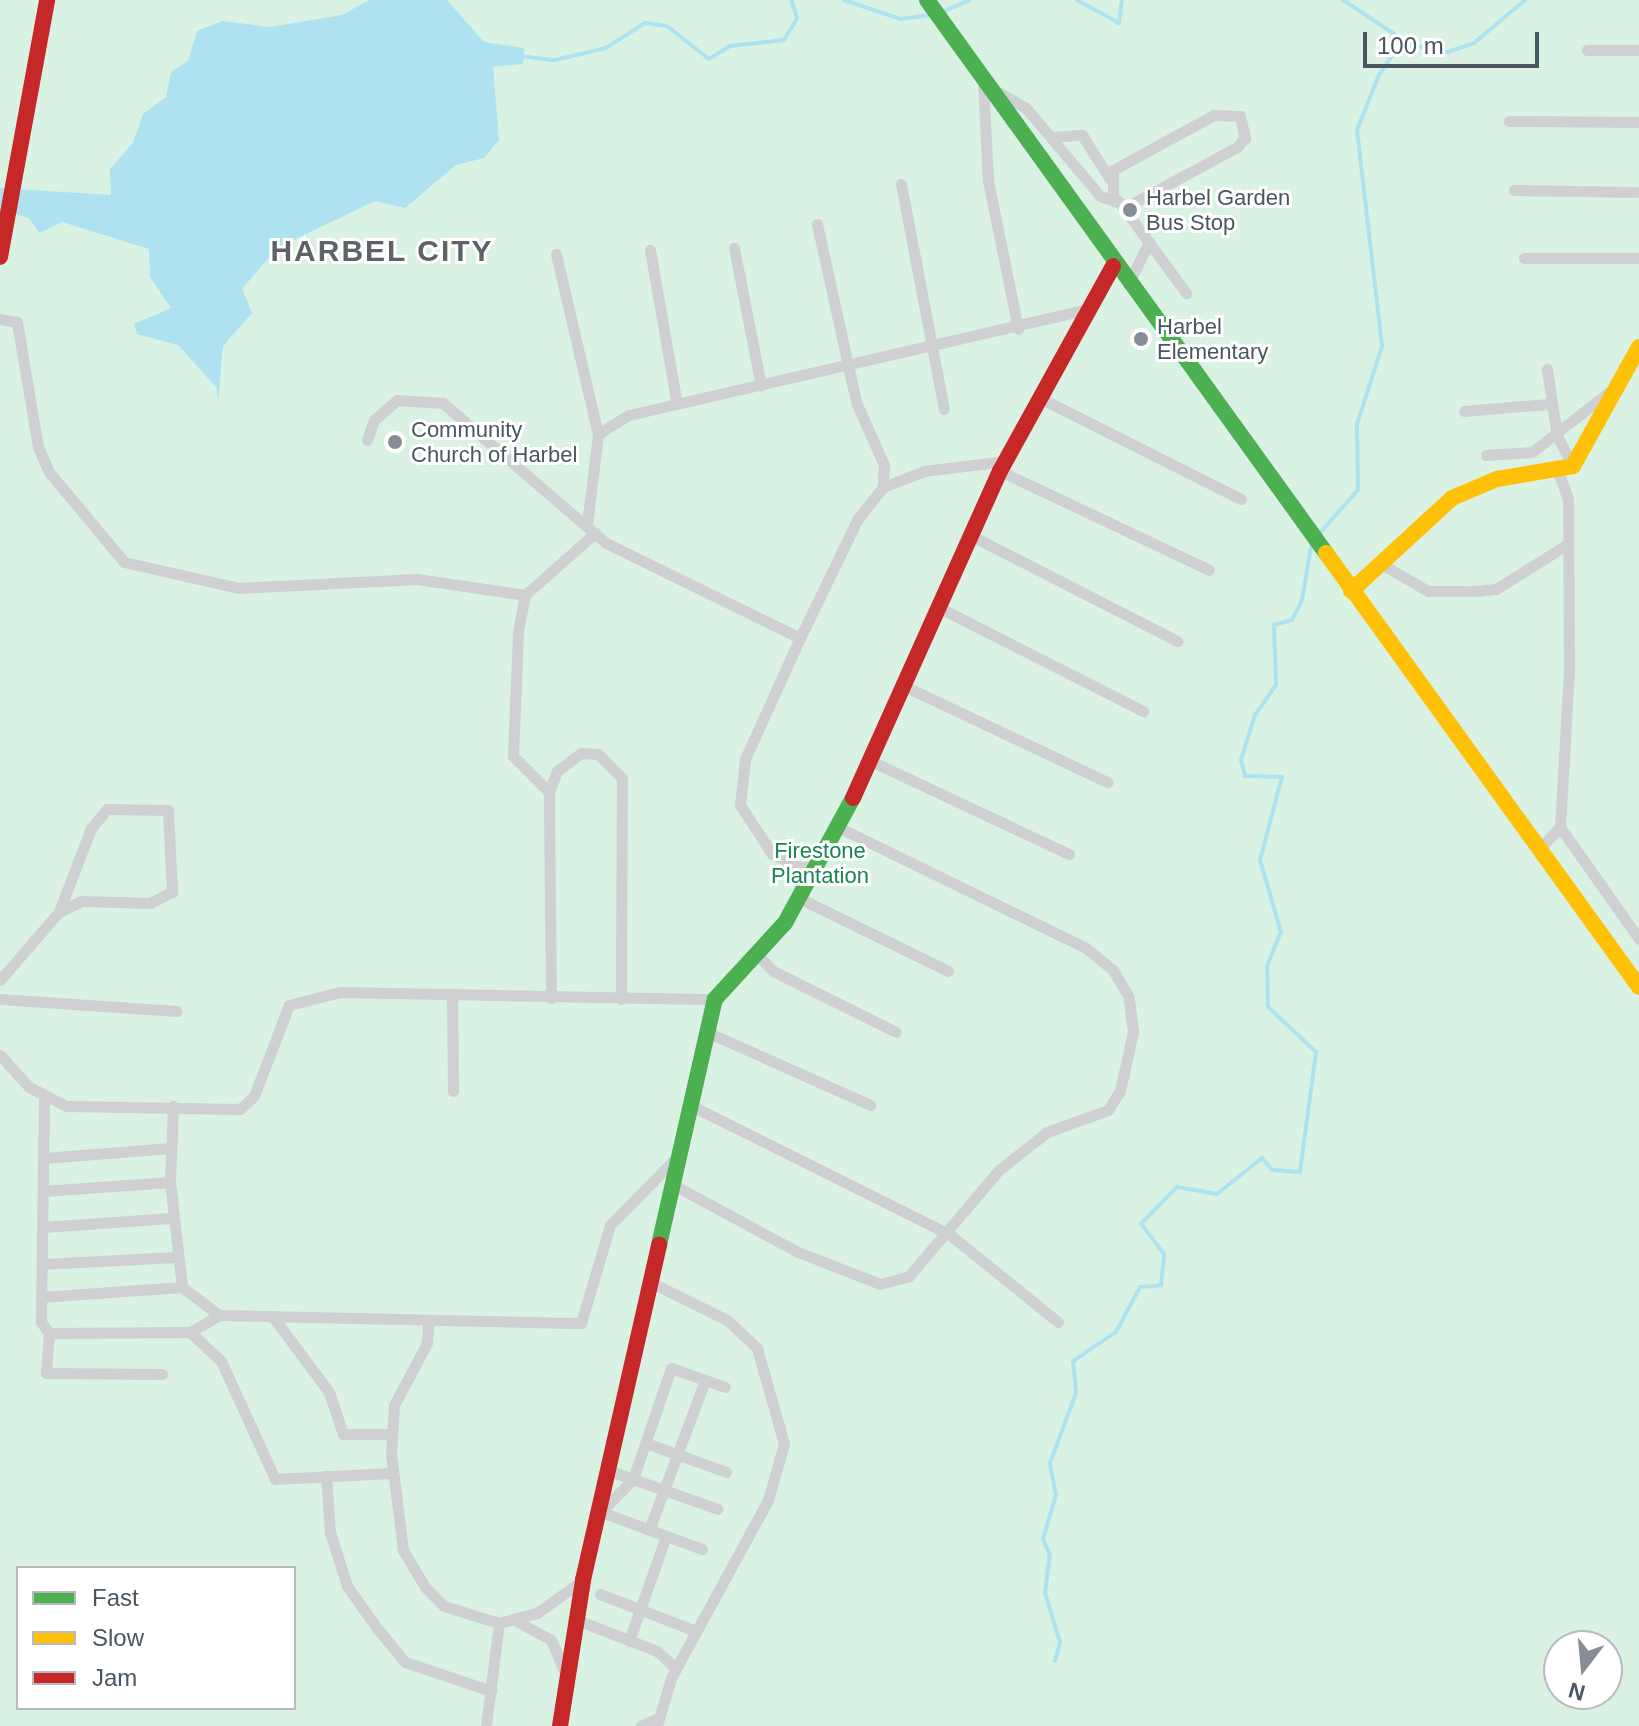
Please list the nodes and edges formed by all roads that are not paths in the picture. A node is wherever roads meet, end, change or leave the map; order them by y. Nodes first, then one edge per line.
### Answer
1 (46, 2) edge
2 (930, 6) edge
3 (1587, 50) dead end
4 (1639, 50) edge
5 (983, 82) junction
6 (1509, 121) dead end
7 (1639, 122) edge
8 (1051, 137) junction
9 (1110, 179) junction
10 (901, 184) dead end
11 (1514, 190) dead end
12 (1639, 192) edge
13 (1122, 206) junction
14 (817, 224) dead end
15 (1149, 242) junction
16 (734, 248) dead end
17 (650, 250) dead end
18 (556, 254) dead end
19 (0, 257) edge
20 (1524, 258) dead end
21 (1639, 258) edge
22 (1113, 266) junction
23 (1128, 284) junction
24 (1186, 293) dead end
25 (1089, 309) junction
26 (0, 319) edge
27 (1018, 329) junction
28 (934, 347) junction
29 (1639, 347) edge
30 (847, 367) junction
31 (1547, 369) dead end
32 (761, 385) junction
33 (1613, 389) junction
34 (1038, 397) junction
35 (677, 404) junction
36 (1548, 404) junction
37 (944, 409) dead end
38 (1464, 411) dead end
39 (598, 434) junction
40 (1557, 436) junction
41 (367, 440) dead end
42 (1486, 455) dead end
43 (1003, 466) junction
44 (1566, 470) junction
45 (883, 487) junction
46 (1241, 499) dead end
47 (591, 529) junction
48 (970, 535) junction
49 (1568, 544) junction
50 (1385, 566) junction
51 (1209, 570) dead end
52 (1351, 591) junction
53 (525, 595) junction
54 (940, 608) junction
55 (800, 638) junction
56 (1177, 641) dead end
57 (904, 686) junction
58 (1143, 711) dead end
59 (871, 761) junction
60 (1107, 782) dead end
61 (549, 792) junction
62 (1560, 827) junction
63 (840, 828) junction
64 (1539, 849) junction
65 (1069, 854) dead end
66 (818, 866) junction
67 (799, 898) junction
68 (59, 912) junction
69 (1639, 939) edge
70 (757, 954) junction
71 (948, 971) dead end
72 (0, 980) edge
73 (1639, 987) edge
74 (452, 995) junction
75 (551, 998) junction
76 (0, 999) edge
77 (621, 999) junction
78 (715, 999) junction
79 (177, 1011) dead end
80 (707, 1032) junction
81 (896, 1032) dead end
82 (0, 1055) edge
83 (453, 1091) dead end
84 (44, 1098) junction
85 (870, 1105) dead end
86 (173, 1106) junction
87 (696, 1108) junction
88 (171, 1148) junction
89 (682, 1152) junction
90 (44, 1158) junction
91 (170, 1182) junction
92 (672, 1184) junction
93 (43, 1191) junction
94 (172, 1218) junction
95 (43, 1227) junction
96 (949, 1234) junction
97 (177, 1257) junction
98 (42, 1264) junction
99 (648, 1281) junction
100 (182, 1287) junction
101 (41, 1297) junction
102 (219, 1315) junction
103 (273, 1317) junction
104 (1058, 1322) dead end
105 (428, 1323) junction
106 (190, 1332) junction
107 (49, 1333) junction
108 (162, 1374) dead end
109 (705, 1380) junction
110 (725, 1387) dead end
111 (392, 1434) junction
112 (646, 1443) junction
113 (678, 1454) junction
114 (610, 1471) junction
115 (726, 1472) dead end
116 (392, 1473) junction
117 (326, 1476) junction
118 (633, 1479) junction
119 (665, 1490) junction
120 (718, 1509) dead end
121 (601, 1512) junction
122 (649, 1530) junction
123 (666, 1536) junction
124 (702, 1549) dead end
125 (583, 1580) junction
126 (600, 1594) dead end
127 (641, 1607) junction
128 (513, 1619) junction
129 (577, 1620) junction
130 (499, 1623) junction
131 (696, 1631) junction
132 (629, 1641) junction
133 (676, 1669) junction
134 (566, 1675) junction
135 (491, 1691) junction
136 (656, 1722) edge
137 (486, 1726) edge
138 (560, 1726) edge
139 (641, 1726) edge

1 - 19 street
2 - 5 street
3 - 4 street
5 - 8 street
5 - 22 street
5 - 27 street
6 - 7 street
8 - 9 street
8 - 13 street
9 - 13 street
9 - 13 street
10 - 28 street
11 - 12 street
13 - 15 street
14 - 30 street
15 - 23 street
15 - 24 street
16 - 32 street
17 - 35 street
18 - 39 street
20 - 21 street
22 - 23 street
22 - 25 street
23 - 52 street
25 - 27 street
25 - 34 street
26 - 53 street
27 - 28 street
28 - 30 street
28 - 37 street
29 - 33 street
30 - 32 street
30 - 45 street
31 - 36 street
32 - 35 street
33 - 40 street
33 - 44 street
34 - 43 street
34 - 46 street
35 - 39 street
36 - 38 street
36 - 40 street
39 - 47 street
40 - 42 street
40 - 44 street
41 - 47 street
43 - 45 street
43 - 48 street
43 - 51 street
44 - 49 street
44 - 50 street
45 - 55 street
47 - 53 street
47 - 55 street
48 - 54 street
48 - 56 street
49 - 50 street
49 - 62 street
50 - 52 street
52 - 64 street
53 - 61 street
54 - 57 street
54 - 58 street
55 - 66 street
57 - 59 street
57 - 60 street
59 - 63 street
59 - 65 street
61 - 75 street
61 - 77 street
62 - 64 street
62 - 69 street
63 - 66 street
63 - 96 street
64 - 73 street
66 - 67 street
67 - 70 street
67 - 71 street
68 - 68 street
68 - 72 street
70 - 78 street
70 - 81 street
74 - 75 street
74 - 83 street
74 - 86 street
75 - 77 street
76 - 79 street
77 - 78 street
78 - 80 street
80 - 85 street
80 - 87 street
82 - 84 street
84 - 86 street
84 - 90 street
86 - 88 street
87 - 89 street
87 - 96 street
88 - 90 street
88 - 91 street
89 - 92 street
89 - 105 street
90 - 93 street
91 - 93 street
91 - 94 street
92 - 96 street
92 - 99 street
93 - 95 street
94 - 95 street
94 - 97 street
95 - 98 street
96 - 104 street
97 - 98 street
97 - 100 street
98 - 101 street
99 - 114 street
99 - 131 street
100 - 101 street
100 - 102 street
101 - 107 street
102 - 103 street
102 - 106 street
103 - 105 street
103 - 111 street
105 - 111 street
106 - 107 street
106 - 117 street
107 - 108 street
109 - 110 street
109 - 112 street
109 - 113 street
111 - 116 street
112 - 113 street
112 - 118 street
113 - 115 street
113 - 119 street
114 - 118 street
114 - 121 street
116 - 117 street
116 - 130 street
117 - 135 street
118 - 119 street
118 - 121 street
119 - 120 street
119 - 122 street
121 - 122 street
121 - 125 street
122 - 123 street
123 - 124 street
123 - 127 street
125 - 128 street
125 - 129 street
126 - 127 street
127 - 131 street
127 - 132 street
128 - 130 street
128 - 134 street
129 - 132 street
129 - 134 street
130 - 135 street
131 - 133 street
132 - 133 street
133 - 136 street
134 - 138 street
135 - 137 street
136 - 139 street

